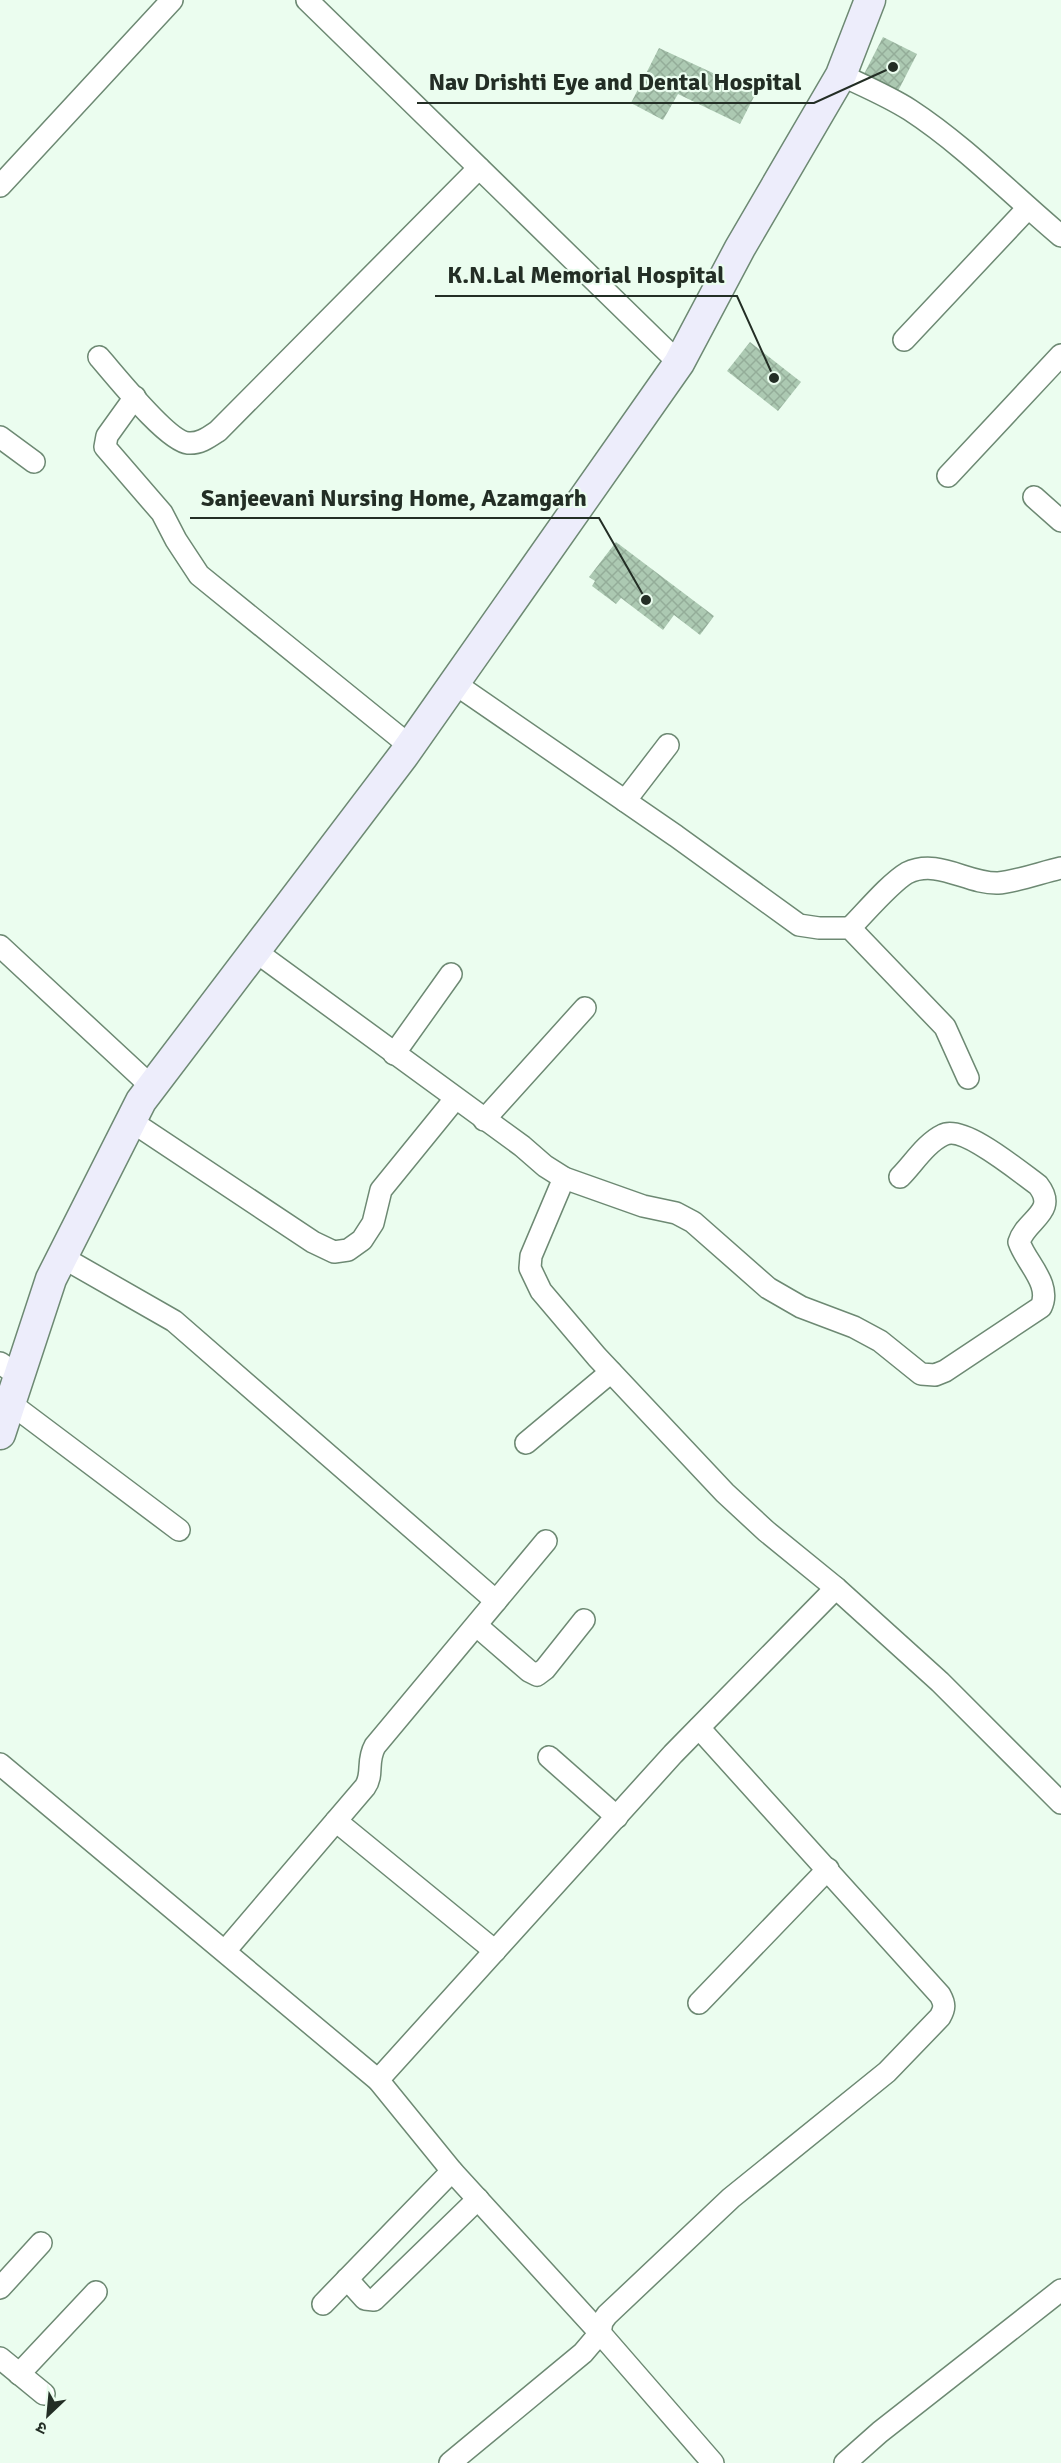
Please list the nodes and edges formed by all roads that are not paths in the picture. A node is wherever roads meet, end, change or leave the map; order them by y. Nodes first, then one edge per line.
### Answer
1 (172, 0) edge
2 (307, 0) edge
3 (870, 0) edge
4 (841, 75) junction
5 (479, 168) junction
6 (0, 186) edge
7 (1028, 208) junction
8 (1061, 236) edge
9 (904, 340) dead end
10 (1061, 355) edge
11 (99, 357) dead end
12 (679, 363) junction
13 (135, 397) junction
14 (0, 437) edge
15 (34, 462) dead end
16 (948, 476) dead end
17 (1034, 497) dead end
18 (1061, 521) edge
19 (454, 683) junction
20 (668, 745) dead end
21 (410, 746) junction
22 (625, 801) junction
23 (1061, 868) edge
24 (850, 928) junction
25 (0, 946) edge
26 (255, 951) junction
27 (451, 974) dead end
28 (585, 1008) dead end
29 (394, 1054) junction
30 (968, 1078) dead end
31 (152, 1087) junction
32 (454, 1099) junction
33 (484, 1120) junction
34 (131, 1121) junction
35 (900, 1177) dead end
36 (564, 1179) junction
37 (62, 1257) junction
38 (611, 1372) junction
39 (10, 1381) edge
40 (0, 1434) edge
41 (526, 1443) dead end
42 (179, 1530) dead end
43 (546, 1540) dead end
44 (836, 1588) junction
45 (496, 1601) junction
46 (584, 1620) dead end
47 (477, 1626) junction
48 (699, 1728) junction
49 (549, 1757) dead end
50 (0, 1764) edge
51 (1061, 1803) edge
52 (617, 1817) junction
53 (336, 1821) junction
54 (828, 1869) junction
55 (225, 1951) junction
56 (495, 1951) junction
57 (699, 2003) dead end
58 (378, 2080) junction
59 (452, 2171) junction
60 (478, 2199) junction
61 (40, 2243) dead end
62 (347, 2279) junction
63 (0, 2288) edge
64 (1061, 2290) edge
65 (96, 2292) dead end
66 (323, 2304) dead end
67 (600, 2333) junction
68 (0, 2358) edge
69 (20, 2374) junction
70 (44, 2394) dead end
71 (450, 2463) edge
72 (713, 2463) edge
73 (845, 2463) edge

1 - 6 street
2 - 5 street
3 - 4 street
4 - 7 street
4 - 12 street
5 - 12 street
5 - 13 street
7 - 8 street
7 - 9 street
10 - 16 street
11 - 13 street
12 - 19 street
13 - 21 street
14 - 15 street
17 - 18 street
19 - 21 street
19 - 22 street
20 - 22 street
21 - 26 street
22 - 24 street
23 - 24 street
24 - 30 street
25 - 31 street
26 - 29 street
26 - 31 street
27 - 29 street
28 - 33 street
29 - 32 street
31 - 34 street
32 - 33 street
32 - 34 street
33 - 36 street
34 - 37 street
35 - 36 street
36 - 38 street
37 - 39 street
37 - 45 street
38 - 41 street
38 - 44 street
39 - 40 street
39 - 42 street
43 - 45 street
44 - 48 street
44 - 51 street
45 - 47 street
46 - 47 street
47 - 53 street
48 - 52 street
48 - 54 street
49 - 52 street
50 - 55 street
52 - 56 street
53 - 55 street
53 - 56 street
54 - 57 street
54 - 67 street
55 - 58 street
56 - 58 street
58 - 59 street
59 - 60 street
59 - 62 street
60 - 62 street
60 - 67 street
61 - 63 street
62 - 66 street
64 - 73 street
65 - 69 street
67 - 71 street
67 - 72 street
68 - 69 street
69 - 70 street

